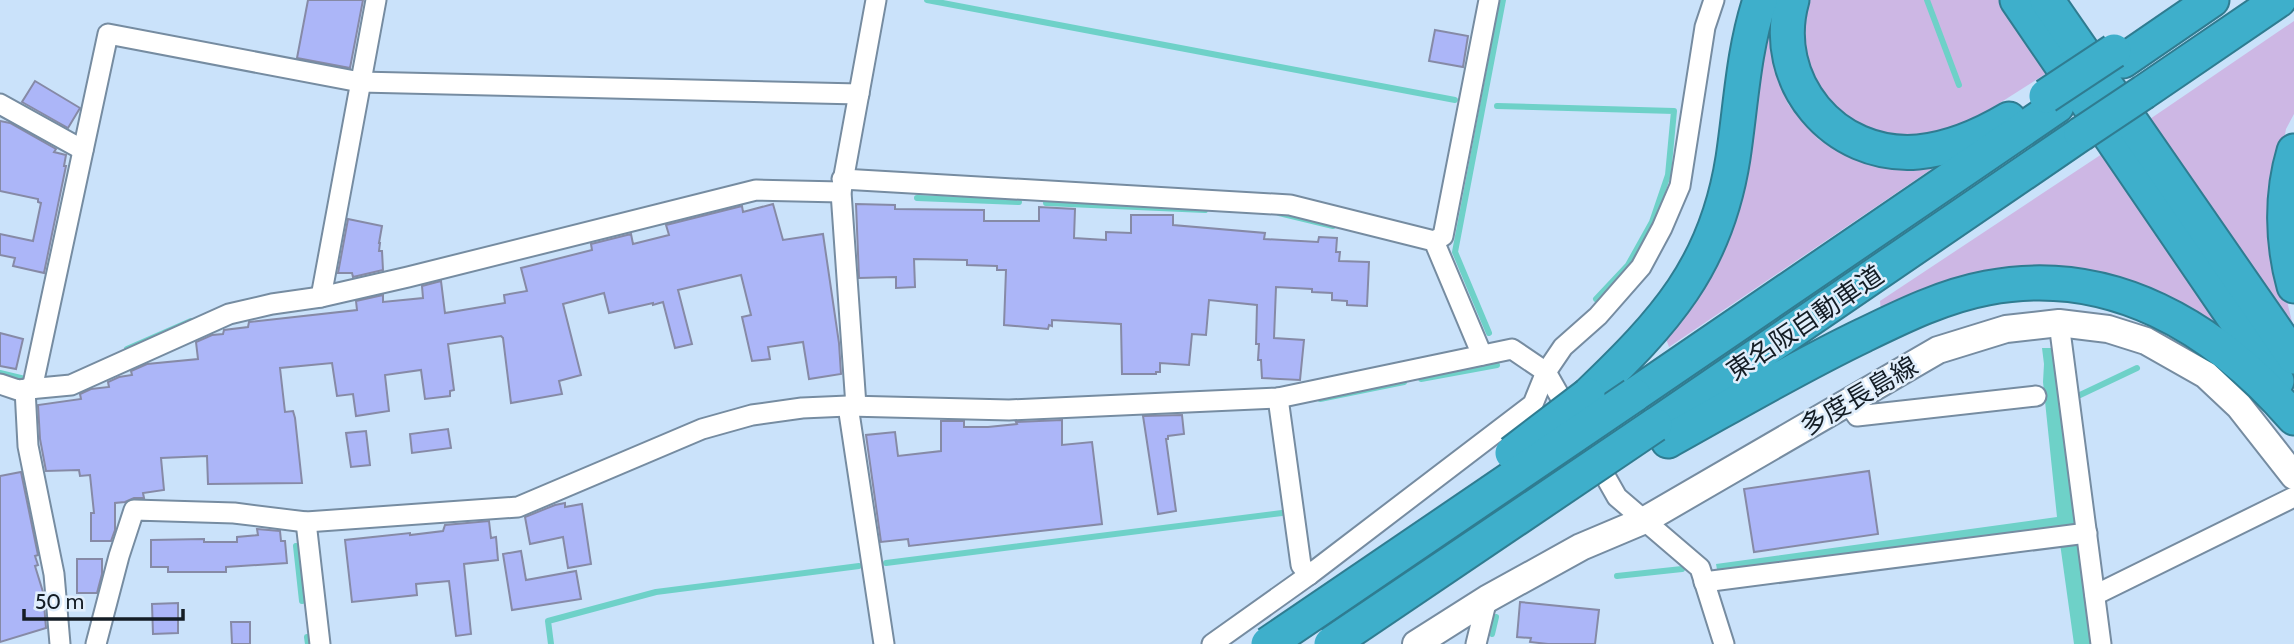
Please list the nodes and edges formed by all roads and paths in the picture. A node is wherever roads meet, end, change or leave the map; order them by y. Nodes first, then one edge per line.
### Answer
1 (376, 0) edge
2 (877, 0) edge
3 (1489, 0) edge
4 (1714, 0) edge
5 (1760, 0) edge
6 (1792, 0) edge
7 (2017, 0) edge
8 (2047, 0) edge
9 (2192, 0) edge
10 (2212, 0) edge
11 (2279, 0) edge
12 (2119, 56) junction
13 (360, 82) junction
14 (859, 94) junction
15 (2052, 101) junction
16 (0, 104) edge
17 (83, 150) junction
18 (2294, 151) edge
19 (841, 186) junction
20 (1434, 242) junction
21 (2294, 286) edge
22 (321, 297) junction
23 (2059, 323) junction
24 (1482, 355) junction
25 (2294, 357) edge
26 (1546, 372) junction
27 (0, 384) edge
28 (29, 389) junction
29 (2036, 396) dead end
30 (1278, 398) junction
31 (1848, 402) junction
32 (852, 406) junction
33 (2294, 406) edge
34 (2294, 418) edge
35 (1661, 433) junction
36 (2294, 477) edge
37 (2294, 497) edge
38 (1645, 520) junction
39 (306, 522) junction
40 (2084, 534) junction
41 (1309, 575) junction
42 (1704, 582) junction
43 (1291, 588) junction
44 (2095, 595) junction
45 (1487, 599) junction
46 (60, 644) edge
47 (96, 644) edge
48 (320, 644) edge
49 (884, 644) edge
50 (1212, 644) edge
51 (1263, 644) edge
52 (1269, 644) edge
53 (1329, 644) edge
54 (1352, 644) edge
55 (1416, 644) edge
56 (1476, 644) edge
57 (1724, 644) edge
58 (2101, 644) edge

1 - 13 street
2 - 14 street
3 - 20 street
4 - 26 street
5 - 51 highway, bridge
6 - 15 highway
7 - 33 highway
8 - 25 highway
9 - 12 highway
10 - 12 highway
11 - 35 highway, 東名阪自動車道, bridge
12 - 15 highway, bridge
13 - 14 street
13 - 17 street
13 - 22 street
14 - 19 street
15 - 52 highway, 東名阪自動車道, bridge
16 - 17 street
17 - 28 street
18 - 21 highway
19 - 20 street
19 - 22 street
19 - 32 street
20 - 24 street
22 - 28 street
23 - 31 main road, 多度長島線
23 - 36 main road, 多度長島線
23 - 40 street
24 - 26 street
24 - 30 street
26 - 38 street
26 - 41 street
27 - 28 street
28 - 46 street
29 - 31 street
30 - 32 street
30 - 41 street
31 - 38 main road, 多度長島線
32 - 39 street
32 - 49 street
34 - 35 highway
35 - 53 highway, 東名阪自動車道, bridge
35 - 54 highway
37 - 44 street
38 - 42 street
38 - 45 main road, 多度長島線
39 - 47 street
39 - 48 street
40 - 42 street
40 - 44 street
41 - 43 street
42 - 57 street
43 - 50 street
43 - 53 street
44 - 58 street
45 - 55 main road, 多度長島線
45 - 56 street

